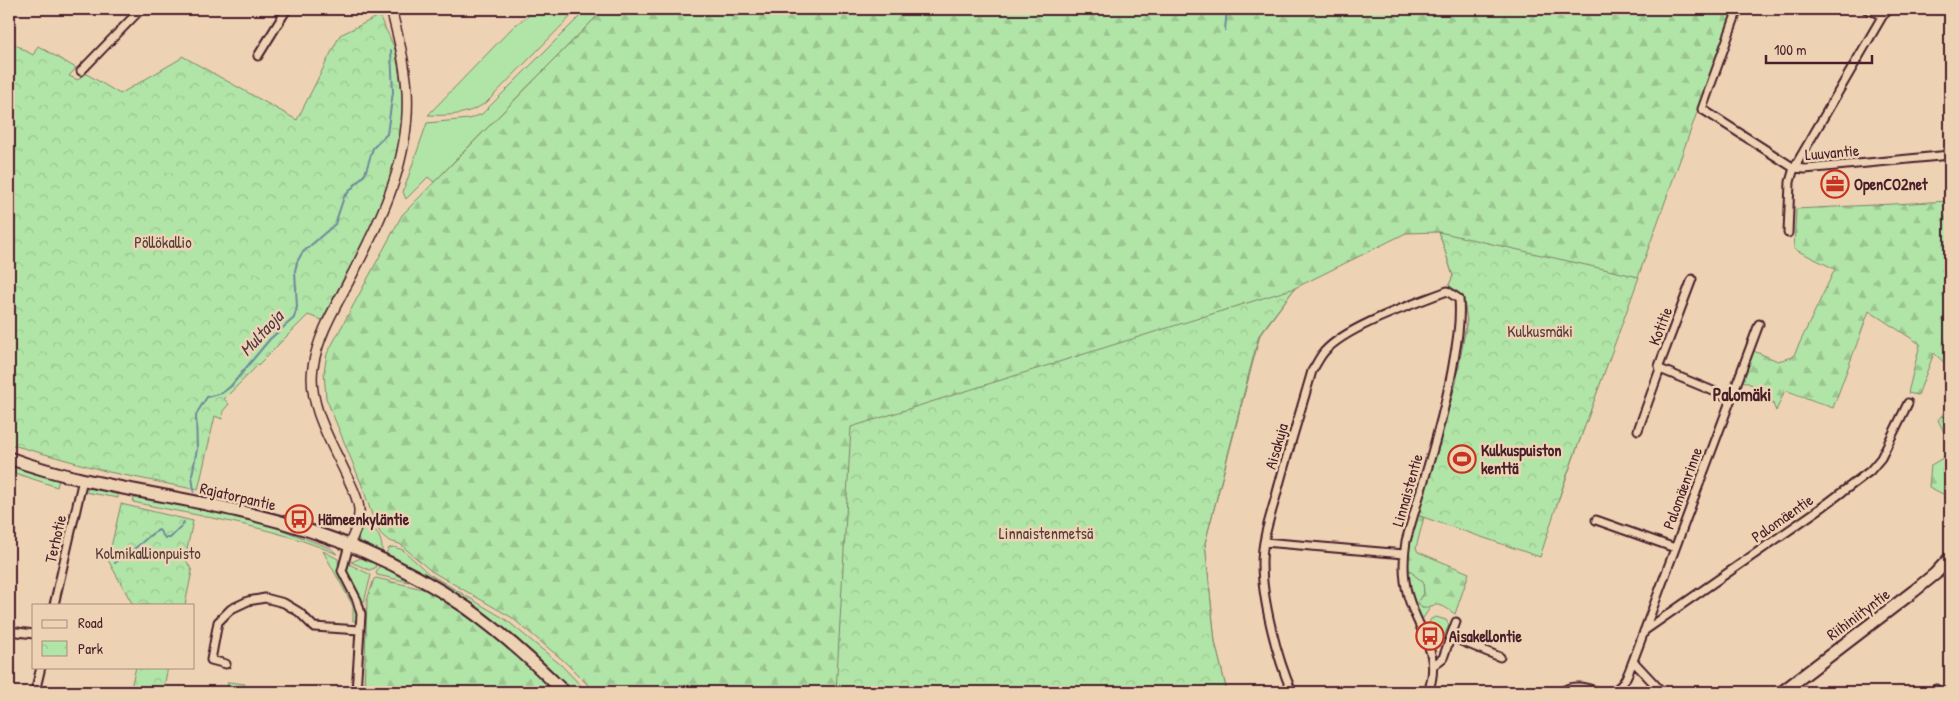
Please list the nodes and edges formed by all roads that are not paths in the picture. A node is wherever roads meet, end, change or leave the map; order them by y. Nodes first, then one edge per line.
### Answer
1 (141, 9) edge
2 (287, 9) edge
3 (390, 9) edge
4 (1738, 9) edge
5 (1866, 9) edge
6 (1890, 9) edge
7 (1883, 15) junction
8 (258, 56) dead end
9 (81, 71) dead end
10 (1950, 155) edge
11 (1794, 168) junction
12 (1788, 233) dead end
13 (1692, 278) dead end
14 (1454, 294) joint
15 (1759, 324) dead end
16 (1660, 369) junction
17 (1730, 398) junction
18 (1908, 403) dead end
19 (1638, 430) dead end
20 (9, 458) edge
21 (83, 479) junction
22 (1596, 520) dead end
23 (1264, 542) junction
24 (349, 546) junction
25 (1675, 548) junction
26 (1404, 554) junction
27 (1950, 558) edge
28 (54, 604) edge
29 (1456, 622) dead end
30 (360, 630) junction
31 (9, 631) edge
32 (1643, 631) junction
33 (32, 634) edge
34 (1451, 638) junction
35 (1500, 657) dead end
36 (1633, 661) junction
37 (226, 664) dead end
38 (1434, 665) junction
39 (40, 668) edge
40 (35, 692) edge
41 (356, 692) edge
42 (564, 692) edge
43 (1292, 692) edge
44 (1428, 692) edge
45 (1562, 692) edge
46 (1599, 692) edge
47 (1610, 692) edge
48 (1662, 692) edge
49 (1782, 692) edge

1 - 9 street
2 - 8 street
3 - 24 street
4 - 11 street, Luuvantie
5 - 7 street
6 - 7 street
7 - 11 street
10 - 11 street, Luuvantie
11 - 12 street
13 - 16 street, Kotitie
14 - 23 street, Aisakuja
14 - 26 street, Linnaistentie
15 - 17 street, Palomäenrinne
16 - 17 street, Kotitie
16 - 19 street
17 - 25 street, Palomäenrinne
18 - 32 street, Palomäentie
20 - 21 main road, Rajatorpantie
21 - 24 main road, Rajatorpantie
21 - 28 street, Terhotie
22 - 25 street
23 - 26 street
23 - 43 street, Aisakuja
24 - 30 street
24 - 42 main road, Rajatorpantie
25 - 32 street, Palomäenrinne
26 - 38 street, Linnaistentie
27 - 49 main road, Riihiniityntie
29 - 34 street
30 - 37 street
30 - 41 street
31 - 33 street
32 - 36 street, Palomäenrinne
34 - 35 street
34 - 38 street
36 - 47 street, Palomäenrinne
36 - 48 street
38 - 44 street, Linnaistentie
39 - 40 street
45 - 46 street

